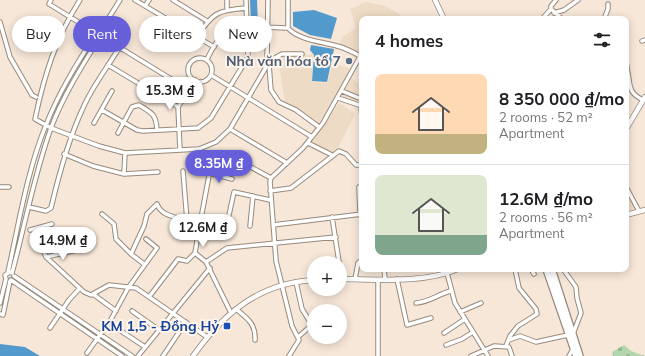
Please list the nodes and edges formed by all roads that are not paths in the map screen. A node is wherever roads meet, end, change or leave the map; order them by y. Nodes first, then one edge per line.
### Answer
1 (51, 0) edge
2 (80, 0) edge
3 (120, 0) edge
4 (135, 0) edge
5 (149, 0) edge
6 (173, 0) edge
7 (183, 0) edge
8 (227, 0) edge
9 (246, 0) edge
10 (268, 0) edge
11 (288, 0) edge
12 (435, 0) edge
13 (556, 0) edge
14 (578, 0) edge
15 (179, 4) junction
16 (608, 4) dead end
17 (145, 6) junction
18 (246, 8) junction
19 (227, 9) junction
20 (551, 9) junction
21 (554, 13) junction
22 (110, 16) edge
23 (162, 16) edge
24 (246, 16) edge
25 (268, 16) edge
26 (443, 16) edge
27 (545, 16) edge
28 (558, 16) edge
29 (605, 16) edge
30 (69, 17) junction
31 (73, 19) edge
32 (207, 21) joint
33 (0, 22) edge
34 (272, 28) edge
35 (288, 28) junction
36 (206, 42) edge
37 (214, 47) joint
38 (86, 52) edge
39 (89, 52) edge
40 (116, 52) edge
41 (125, 52) edge
42 (248, 52) edge
43 (268, 52) edge
44 (359, 53) edge
45 (302, 54) dead end
46 (359, 58) edge
47 (207, 60) junction
48 (108, 65) junction
49 (211, 76) junction
50 (195, 80) junction
51 (629, 86) edge
52 (230, 87) junction
53 (189, 90) junction
54 (112, 91) dead end
55 (342, 91) junction
56 (36, 97) dead end
57 (338, 98) junction
58 (359, 98) dead end
59 (644, 98) edge
60 (249, 99) junction
61 (359, 105) edge
62 (178, 108) junction
63 (102, 110) junction
64 (124, 122) junction
65 (94, 123) dead end
66 (629, 124) edge
67 (46, 125) junction
68 (319, 127) junction
69 (51, 128) junction
70 (230, 129) junction
71 (157, 130) junction
72 (178, 130) junction
73 (118, 133) dead end
74 (71, 135) junction
75 (312, 137) junction
76 (308, 143) junction
77 (180, 150) junction
78 (125, 153) junction
79 (64, 154) junction
80 (332, 155) junction
81 (236, 159) dead end
82 (287, 164) junction
83 (359, 164) edge
84 (211, 165) dead end
85 (183, 171) dead end
86 (158, 172) dead end
87 (209, 173) junction
88 (124, 174) junction
89 (271, 178) junction
90 (232, 179) dead end
91 (0, 187) edge
92 (9, 187) dead end
93 (358, 187) dead end
94 (270, 191) junction
95 (629, 193) edge
96 (253, 196) junction
97 (359, 196) edge
98 (270, 200) junction
99 (29, 207) junction
100 (645, 210) edge
101 (639, 211) junction
102 (102, 214) dead end
103 (359, 214) edge
104 (629, 214) edge
105 (332, 217) junction
106 (187, 221) junction
107 (52, 224) dead end
108 (227, 224) dead end
109 (272, 225) junction
110 (250, 226) dead end
111 (199, 229) junction
112 (73, 230) dead end
113 (37, 238) junction
114 (336, 238) junction
115 (146, 239) dead end
116 (274, 245) junction
117 (77, 250) dead end
118 (195, 253) junction
119 (130, 254) junction
120 (338, 256) edge
121 (46, 257) junction
122 (206, 262) junction
123 (359, 262) edge
124 (144, 264) junction
125 (210, 268) junction
126 (384, 272) edge
127 (515, 272) edge
128 (547, 272) edge
129 (553, 272) edge
130 (565, 272) edge
131 (447, 273) joint
132 (11, 274) junction
133 (347, 279) edge
134 (355, 279) junction
135 (397, 279) junction
136 (9, 280) junction
137 (378, 280) junction
138 (385, 280) junction
139 (307, 281) edge
140 (296, 282) junction
141 (281, 284) junction
142 (80, 288) junction
143 (128, 288) junction
144 (451, 291) junction
145 (93, 294) junction
146 (149, 297) junction
147 (0, 302) edge
148 (416, 303) dead end
149 (481, 303) dead end
150 (63, 309) junction
151 (236, 309) junction
152 (116, 311) junction
153 (132, 312) dead end
154 (460, 312) junction
155 (60, 313) junction
156 (172, 313) junction
157 (231, 313) junction
158 (1, 315) edge
159 (431, 318) dead end
160 (465, 319) junction
161 (186, 322) junction
162 (50, 328) dead end
163 (105, 328) dead end
164 (158, 330) junction
165 (473, 332) junction
166 (444, 333) dead end
167 (100, 334) junction
168 (570, 335) junction
169 (207, 337) junction
170 (298, 337) junction
171 (97, 339) junction
172 (255, 340) dead end
173 (509, 340) junction
174 (446, 345) dead end
175 (506, 346) junction
176 (145, 347) junction
177 (573, 349) junction
178 (485, 350) junction
179 (88, 353) dead end
180 (122, 356) edge
181 (132, 356) edge
182 (138, 356) edge
183 (163, 356) edge
184 (193, 356) edge
185 (289, 356) edge
186 (378, 356) edge
187 (471, 356) edge
188 (488, 356) edge
189 (512, 356) edge
190 (569, 356) edge
191 (576, 356) edge
192 (580, 356) edge

1 - 30 street
2 - 30 street
3 - 22 street
4 - 17 street
5 - 17 street
6 - 15 street
7 - 15 street
8 - 19 street
9 - 18 street
10 - 25 street
11 - 35 street
12 - 26 main road
13 - 20 street
14 - 21 street
15 - 32 street
16 - 29 street
17 - 23 street
18 - 19 street
18 - 24 street
19 - 32 street
20 - 21 street
20 - 27 street
21 - 28 street
30 - 31 street
30 - 67 street
33 - 56 street
34 - 35 street
35 - 44 street
36 - 37 street
37 - 47 street
38 - 67 street
39 - 69 street
40 - 48 street
41 - 53 street
42 - 52 street
43 - 60 street
45 - 68 street
46 - 55 street
47 - 49 street
47 - 50 street
48 - 62 street
48 - 74 street
49 - 50 street
49 - 52 street
50 - 53 street
51 - 59 street
52 - 60 street
52 - 72 street
53 - 62 street
54 - 63 street
55 - 57 street
55 - 58 street
57 - 61 street
57 - 68 street
59 - 66 main road
60 - 70 street
60 - 75 street
62 - 72 street
63 - 64 street
63 - 65 street
64 - 71 street
64 - 71 street
64 - 73 street
67 - 69 street
67 - 132 street
68 - 75 street
69 - 74 street
69 - 99 street
70 - 77 street
70 - 82 street
71 - 72 street
72 - 77 street
74 - 78 street
74 - 79 street
75 - 76 street
76 - 80 street
76 - 82 street
77 - 78 street
78 - 88 street
79 - 88 street
79 - 99 street
80 - 83 street
80 - 94 street
81 - 89 street
82 - 89 street
84 - 87 street
85 - 106 street
86 - 88 street
87 - 90 street
87 - 111 street
89 - 94 street
91 - 92 street
93 - 97 street
94 - 98 street
95 - 101 street
96 - 98 street
96 - 108 street
96 - 110 street
98 - 109 street
99 - 132 street
100 - 101 main road
101 - 104 main road
102 - 119 street
103 - 105 street
105 - 109 street
105 - 114 street
106 - 111 street
106 - 119 street
107 - 113 street
109 - 116 street
111 - 118 street
112 - 113 street
113 - 121 street
114 - 116 street
114 - 120 street
115 - 124 street
116 - 122 street
116 - 141 street
117 - 121 street
118 - 122 street
118 - 146 street
119 - 124 street
121 - 142 street
122 - 125 street
123 - 134 street
124 - 143 street
125 - 156 street
125 - 157 street
126 - 138 street
127 - 173 street
128 - 168 highway
129 - 168 highway
130 - 168 street
131 - 135 main road
131 - 144 street
132 - 136 street
132 - 136 street
132 - 150 street
133 - 134 main road
134 - 137 main road
135 - 138 main road
135 - 159 street
136 - 147 street
136 - 155 street
136 - 158 street
137 - 138 main road
137 - 186 street
139 - 140 main road
140 - 141 main road
140 - 170 street
141 - 151 main road
141 - 170 street
142 - 145 street
142 - 150 street
143 - 145 street
143 - 146 street
143 - 152 street
144 - 148 street
144 - 154 street
145 - 152 street
146 - 156 street
149 - 154 street
150 - 155 street
150 - 167 street
151 - 157 main road
151 - 172 street
152 - 176 street
153 - 164 street
154 - 160 street
155 - 162 street
155 - 171 street
156 - 161 street
156 - 164 street
157 - 169 main road
160 - 165 street
160 - 166 street
161 - 169 street
161 - 183 street
163 - 167 street
164 - 176 street
165 - 174 street
165 - 178 street
167 - 171 street
167 - 181 street
168 - 173 street
168 - 177 highway
168 - 192 highway
169 - 184 main road
170 - 185 street
171 - 179 street
171 - 180 street
173 - 175 street
175 - 178 street
175 - 189 street
176 - 182 street
177 - 190 street
177 - 191 highway
178 - 187 street
178 - 188 street

